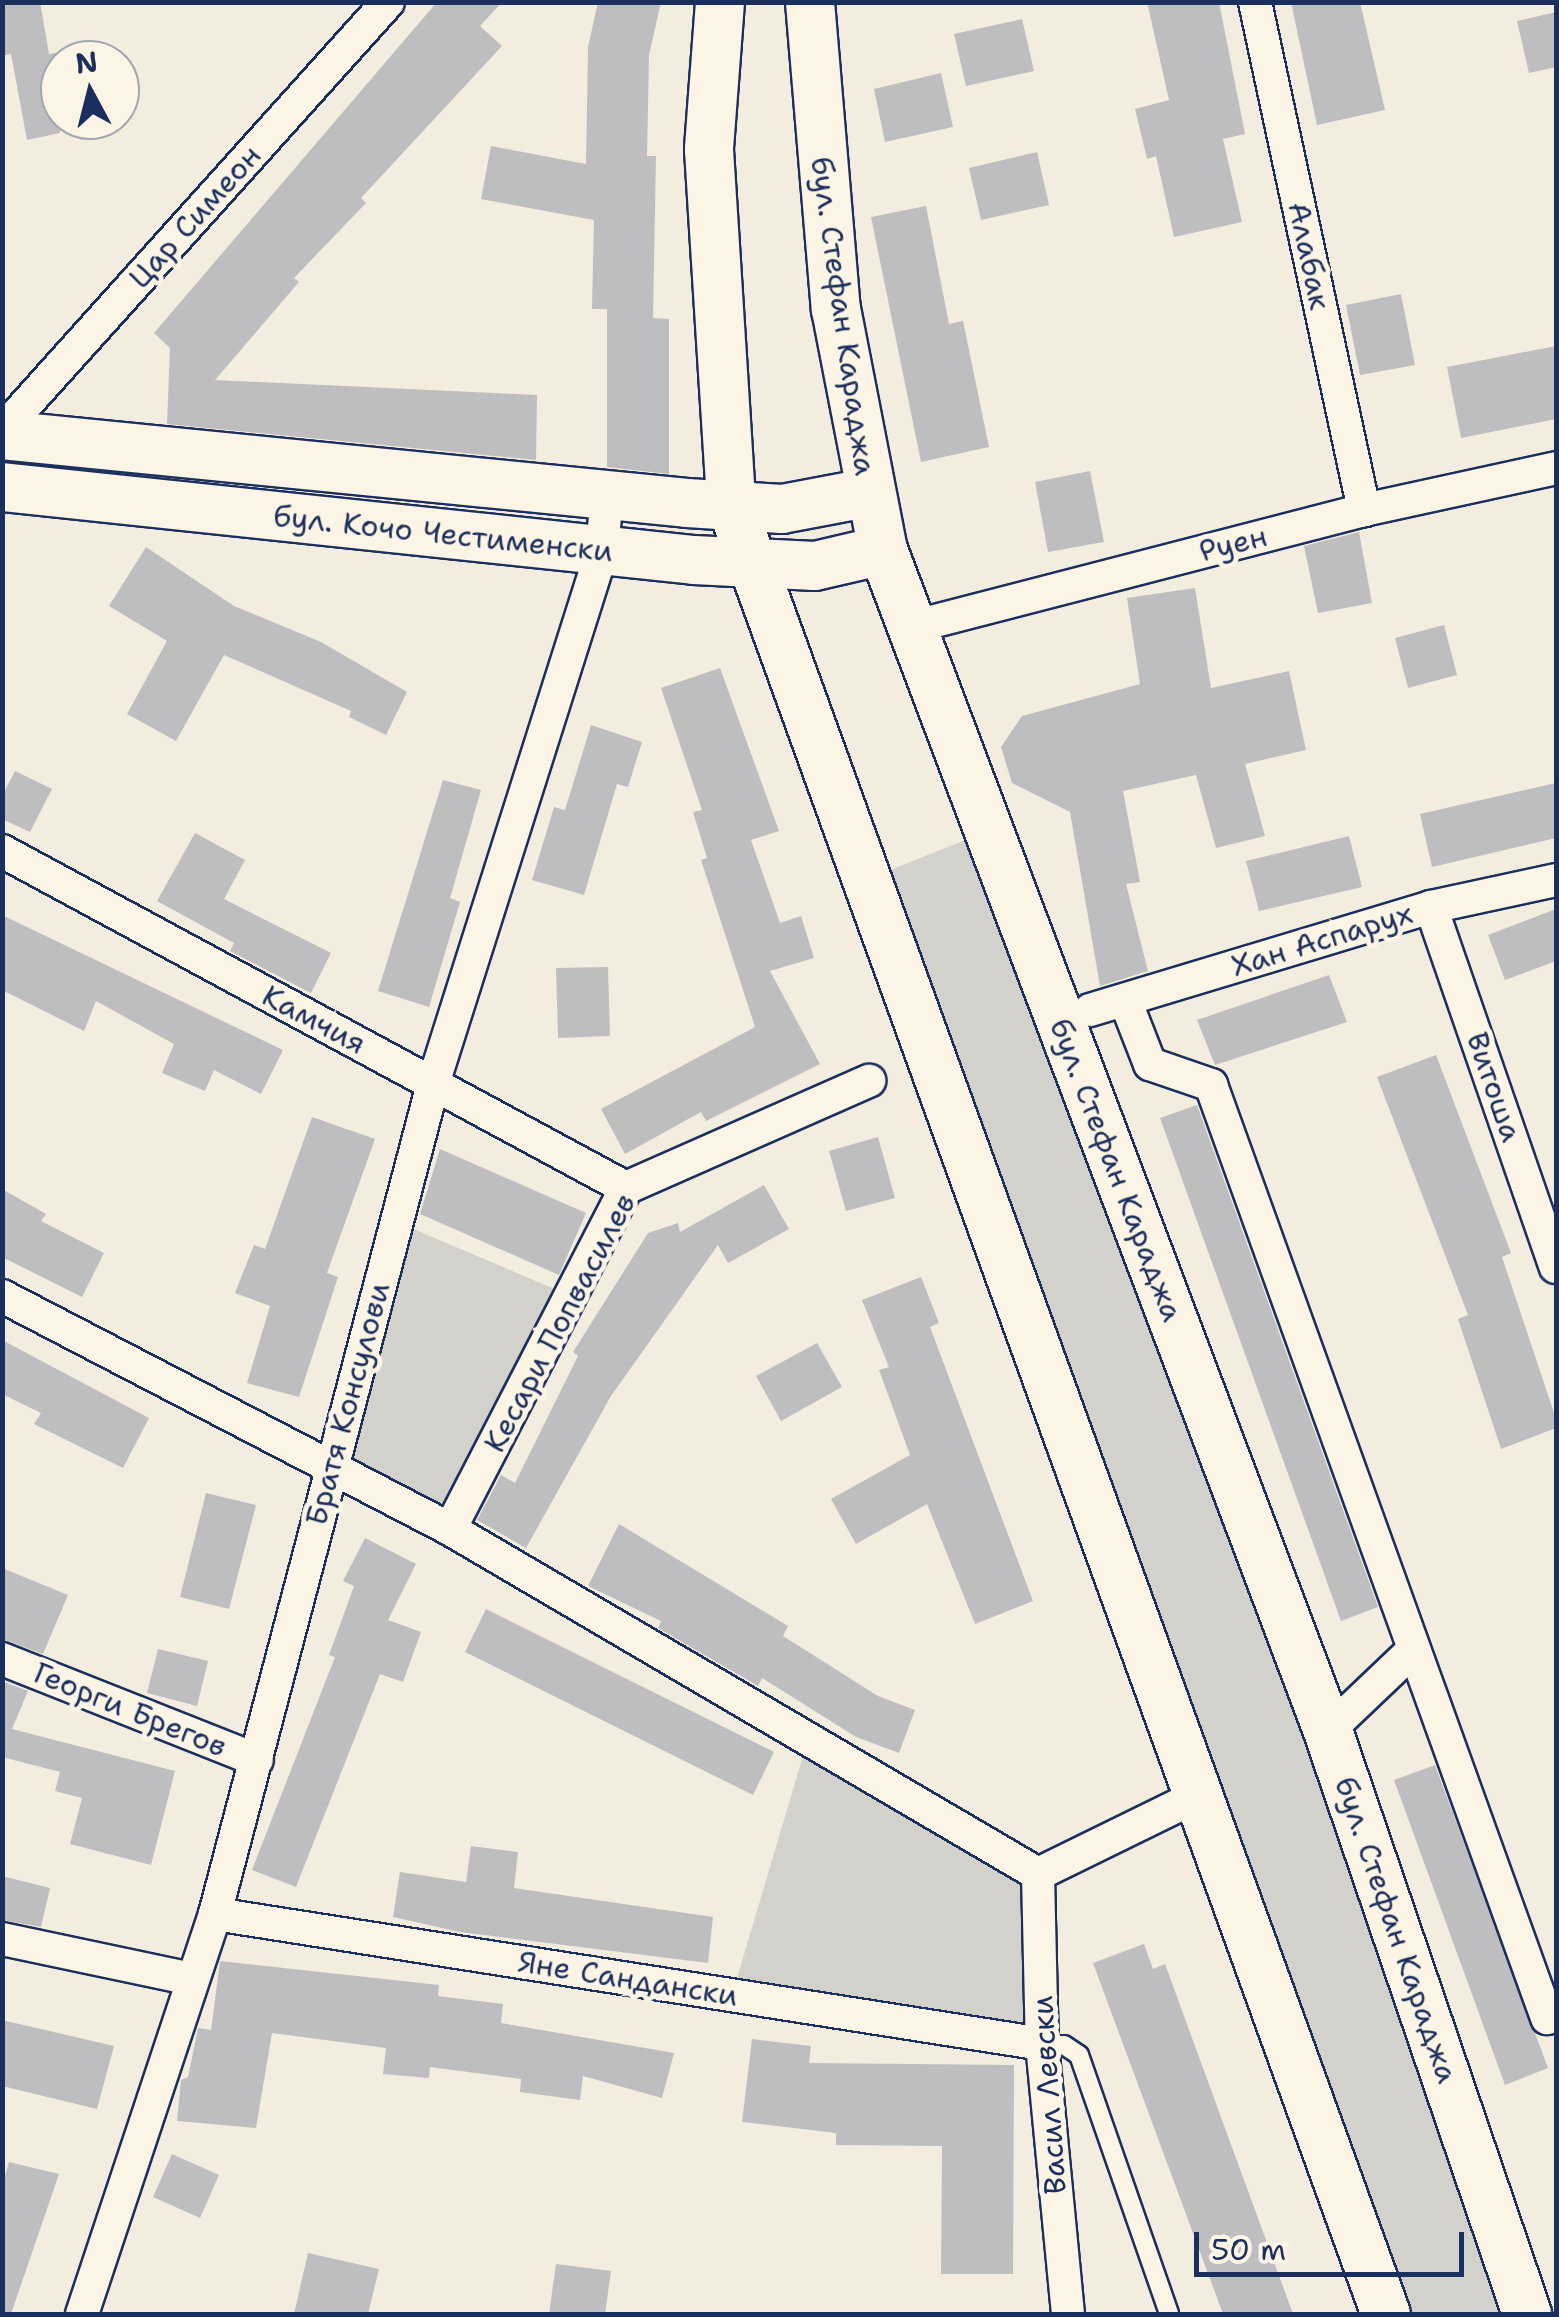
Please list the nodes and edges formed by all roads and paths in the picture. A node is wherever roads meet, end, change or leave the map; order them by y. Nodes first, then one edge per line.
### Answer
1 (720, 2) edge
2 (810, 2) edge
3 (840, 2) edge
4 (1254, 2) edge
5 (384, 4) edge
6 (813, 84) junction
7 (2, 433) edge
8 (1556, 468) edge
9 (2, 487) edge
10 (608, 493) junction
11 (867, 493) junction
12 (730, 504) junction
13 (1364, 510) junction
14 (602, 550) junction
15 (883, 550) junction
16 (749, 562) junction
17 (912, 626) junction
18 (2, 851) edge
19 (1556, 880) edge
20 (1431, 907) junction
21 (1125, 1000) junction
22 (1090, 1010) dead end
23 (869, 1081) dead end
24 (433, 1084) junction
25 (626, 1188) junction
26 (1556, 1266) edge
27 (2, 1296) edge
28 (330, 1468) junction
29 (450, 1529) junction
30 (1412, 1651) junction
31 (2, 1659) edge
32 (1328, 1731) junction
33 (257, 1760) junction
34 (1197, 1796) junction
35 (1038, 1874) junction
36 (215, 1914) junction
37 (2, 1939) edge
38 (190, 1979) junction
39 (1547, 2018) dead end
40 (1042, 2044) junction
41 (82, 2314) edge
42 (1068, 2314) edge
43 (1169, 2314) edge
44 (1386, 2314) edge
45 (1527, 2314) edge

1 - 12 street
2 - 6 street, бул. Стефан Караджа
3 - 6 street
4 - 13 street, Алабак
5 - 7 street, Цар Симеон
6 - 11 street, бул. Стефан Караджа
7 - 10 street, бул. Кочо Честименски
8 - 13 street, Руен
9 - 14 street, бул. Кочо Честименски
10 - 12 street, бул. Кочо Честименски
10 - 14 street, Братя Консулови
11 - 12 street, бул. Кочо Честименски
11 - 15 street, бул. Стефан Караджа
12 - 16 street
13 - 17 street, Руен
14 - 16 street, бул. Кочо Честименски
14 - 24 street, Братя Консулови
15 - 16 street, бул. Кочо Честименски
15 - 17 street, бул. Стефан Караджа
16 - 34 street
17 - 32 street, бул. Стефан Караджа
18 - 24 street, Камчия
19 - 20 street, Хан Аспарух
20 - 21 street, Хан Аспарух
20 - 26 street, Витоша
21 - 22 street, Хан Аспарух
21 - 30 street
23 - 25 street, Кесари Попвасилев
24 - 25 street, Камчия
24 - 28 street, Братя Консулови
25 - 29 street, Кесари Попвасилев
27 - 28 street
28 - 29 street
28 - 33 street, Братя Консулови
29 - 35 street
30 - 32 street
30 - 39 street
31 - 33 street, Георги Брегов
32 - 45 street, бул. Стефан Караджа
33 - 36 street, Братя Консулови
34 - 35 street
34 - 44 street
35 - 40 street, Васил Левски
36 - 38 street, Братя Консулови
36 - 40 street, Яне Сандански
37 - 38 street
38 - 41 street, Братя Консулови
40 - 42 street, Васил Левски
40 - 43 lane

